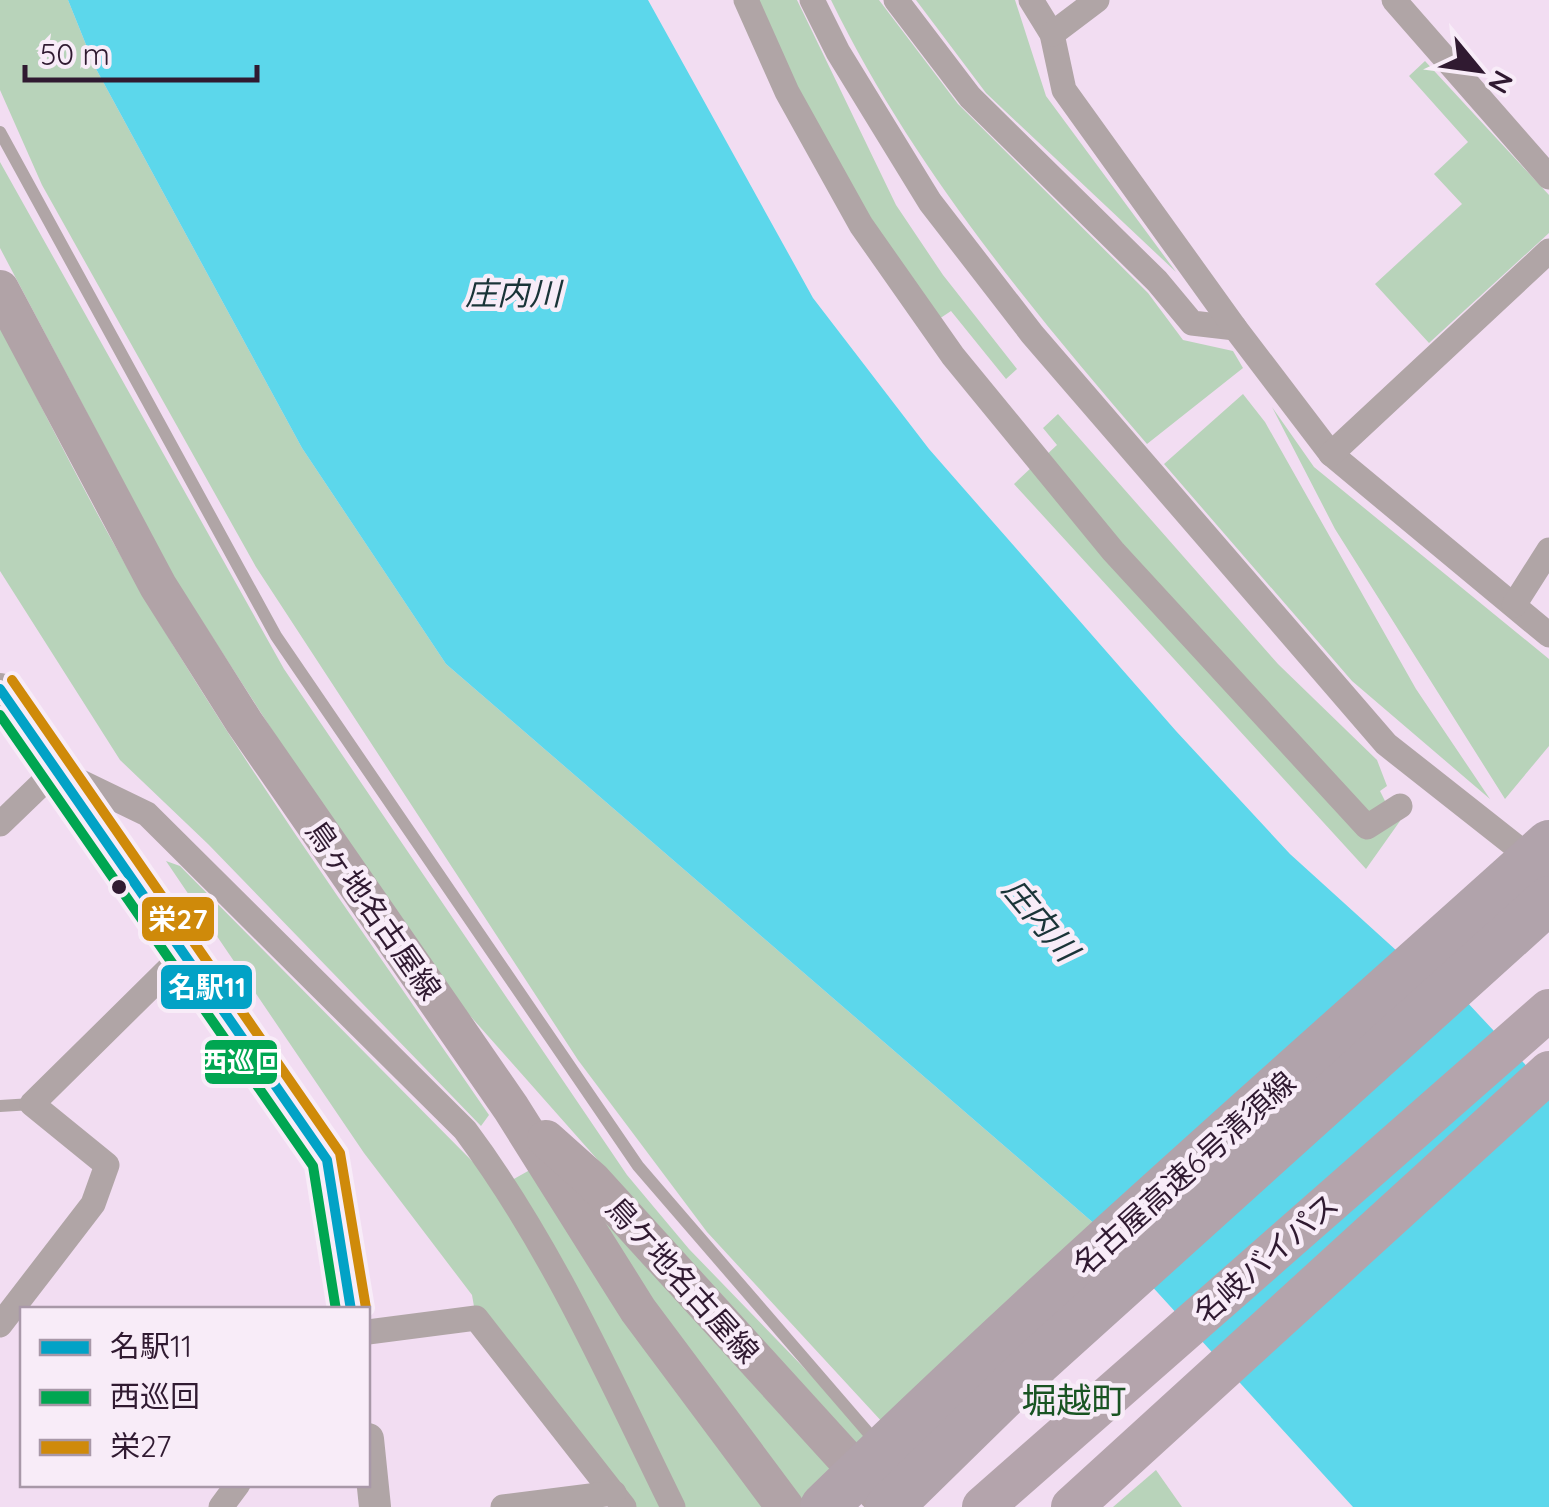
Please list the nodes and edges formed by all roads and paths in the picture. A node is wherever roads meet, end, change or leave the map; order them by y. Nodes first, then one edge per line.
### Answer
1 (746, 0) edge
2 (812, 0) edge
3 (896, 0) edge
4 (1031, 0) edge
5 (1097, 0) edge
6 (1394, 0) edge
7 (1052, 34) junction
8 (0, 132) edge
9 (1549, 176) edge
10 (1549, 251) edge
11 (0, 288) edge
12 (1235, 328) junction
13 (1331, 454) junction
14 (1549, 550) edge
15 (1514, 606) junction
16 (1549, 635) edge
17 (0, 689) edge
18 (56, 770) junction
19 (1400, 806) dead end
20 (0, 824) edge
21 (1549, 844) edge
22 (1549, 872) edge
23 (1549, 900) edge
24 (184, 954) junction
25 (1549, 1010) edge
26 (1549, 1072) edge
27 (32, 1104) junction
28 (0, 1106) edge
29 (510, 1108) junction
30 (546, 1161) junction
31 (505, 1184) junction
32 (352, 1307) edge
33 (0, 1325) edge
34 (370, 1332) edge
35 (370, 1458) edge
36 (901, 1490) edge
37 (620, 1500) edge
38 (375, 1507) edge
39 (503, 1507) edge
40 (673, 1507) edge
41 (785, 1507) edge
42 (824, 1507) edge
43 (983, 1507) edge
44 (1072, 1507) edge

1 - 19 street
2 - 22 street
3 - 12 street
4 - 7 street
5 - 7 street
6 - 9 street
7 - 12 street
8 - 36 lane
10 - 13 street
11 - 29 main road, 鳥ヶ地名古屋線
12 - 13 street
13 - 15 street
14 - 15 street
15 - 16 street
17 - 18 street
18 - 20 street
18 - 24 street
18 - 31 street
21 - 42 highway, 名古屋高速6号清須線, bridge
23 - 36 highway, 名古屋高速6号清須線, bridge
24 - 27 street
24 - 32 street
25 - 43 highway, 名岐バイパス
26 - 44 highway, 名岐バイパス
27 - 28 lane
27 - 33 street
29 - 30 main road, 鳥ヶ地名古屋線
29 - 36 main road, 鳥ケ地名古屋線
30 - 31 street
30 - 41 main road, 鳥ヶ地名古屋線
31 - 40 street
34 - 37 street
35 - 38 street
37 - 39 street

